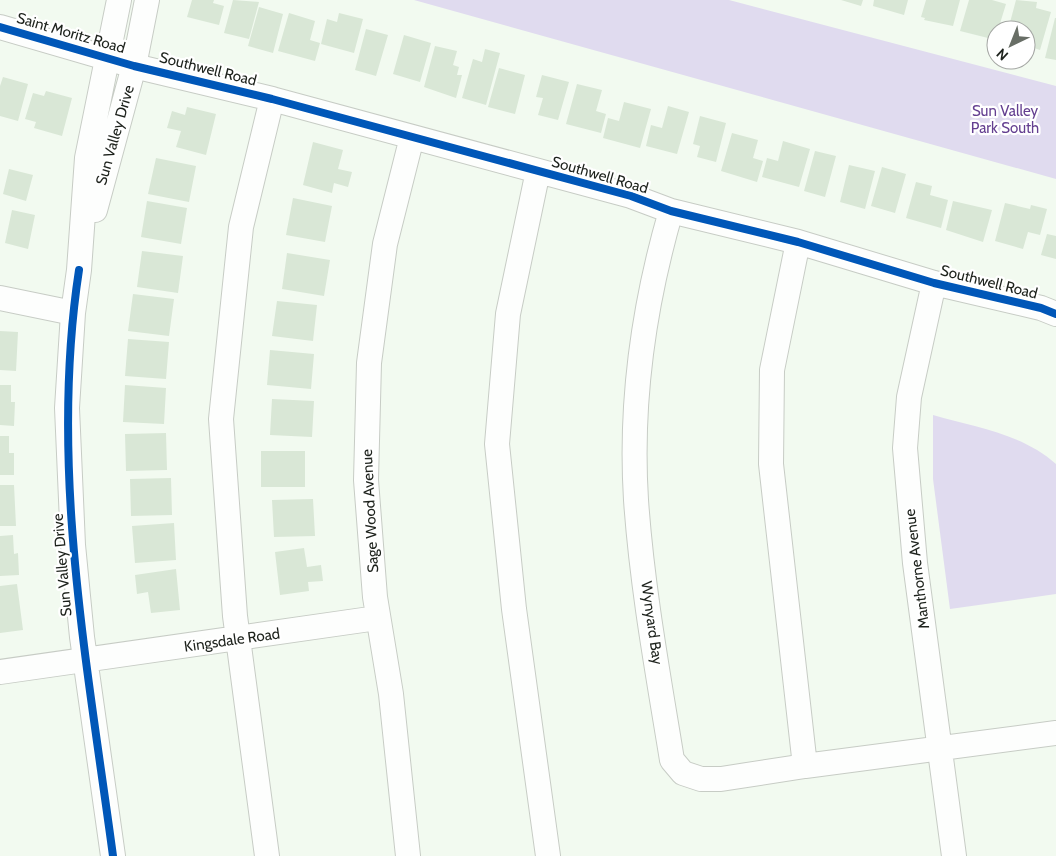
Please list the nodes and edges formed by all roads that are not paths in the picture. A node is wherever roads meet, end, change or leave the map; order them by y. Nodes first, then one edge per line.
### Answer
1 (119, 0) edge
2 (146, 0) edge
3 (0, 27) edge
4 (108, 58) junction
5 (134, 66) junction
6 (272, 99) junction
7 (412, 137) junction
8 (538, 171) junction
9 (671, 211) junction
10 (798, 242) junction
11 (79, 270) junction
12 (934, 283) junction
13 (0, 298) edge
14 (72, 313) junction
15 (1056, 314) edge
16 (377, 618) junction
17 (238, 640) junction
18 (85, 660) junction
19 (0, 672) edge
20 (1056, 733) edge
21 (940, 749) junction
22 (805, 766) junction
23 (113, 856) edge
24 (267, 856) edge
25 (408, 856) edge
26 (548, 856) edge
27 (954, 856) edge

1 - 4 street, Sun Valley Drive
2 - 5 street, Sun Valley Drive
3 - 4 street, Saint Moritz Road
4 - 5 street, Saint Moritz Road
4 - 11 street, Sun Valley Drive
5 - 6 street, Southwell Road
5 - 11 street, Sun Valley Drive
6 - 7 street, Southwell Road
6 - 17 street
7 - 8 street, Southwell Road
7 - 16 street, Sage Wood Avenue
8 - 9 street, Southwell Road
8 - 26 street
9 - 10 street, Southwell Road
9 - 22 street, Wynyard Bay
10 - 12 street, Southwell Road
10 - 22 street
11 - 14 street, Sun Valley Drive
12 - 15 street, Southwell Road
12 - 21 street, Manthorne Avenue
13 - 14 street
14 - 18 street, Sun Valley Drive
16 - 17 street, Kingsdale Road
16 - 25 street, Sage Wood Avenue
17 - 18 street, Kingsdale Road
17 - 24 street
18 - 19 street, Kingsdale Road
18 - 23 street, Sun Valley Drive
20 - 21 street
21 - 22 street, Wynyard Bay
21 - 27 street, Manthorne Avenue

